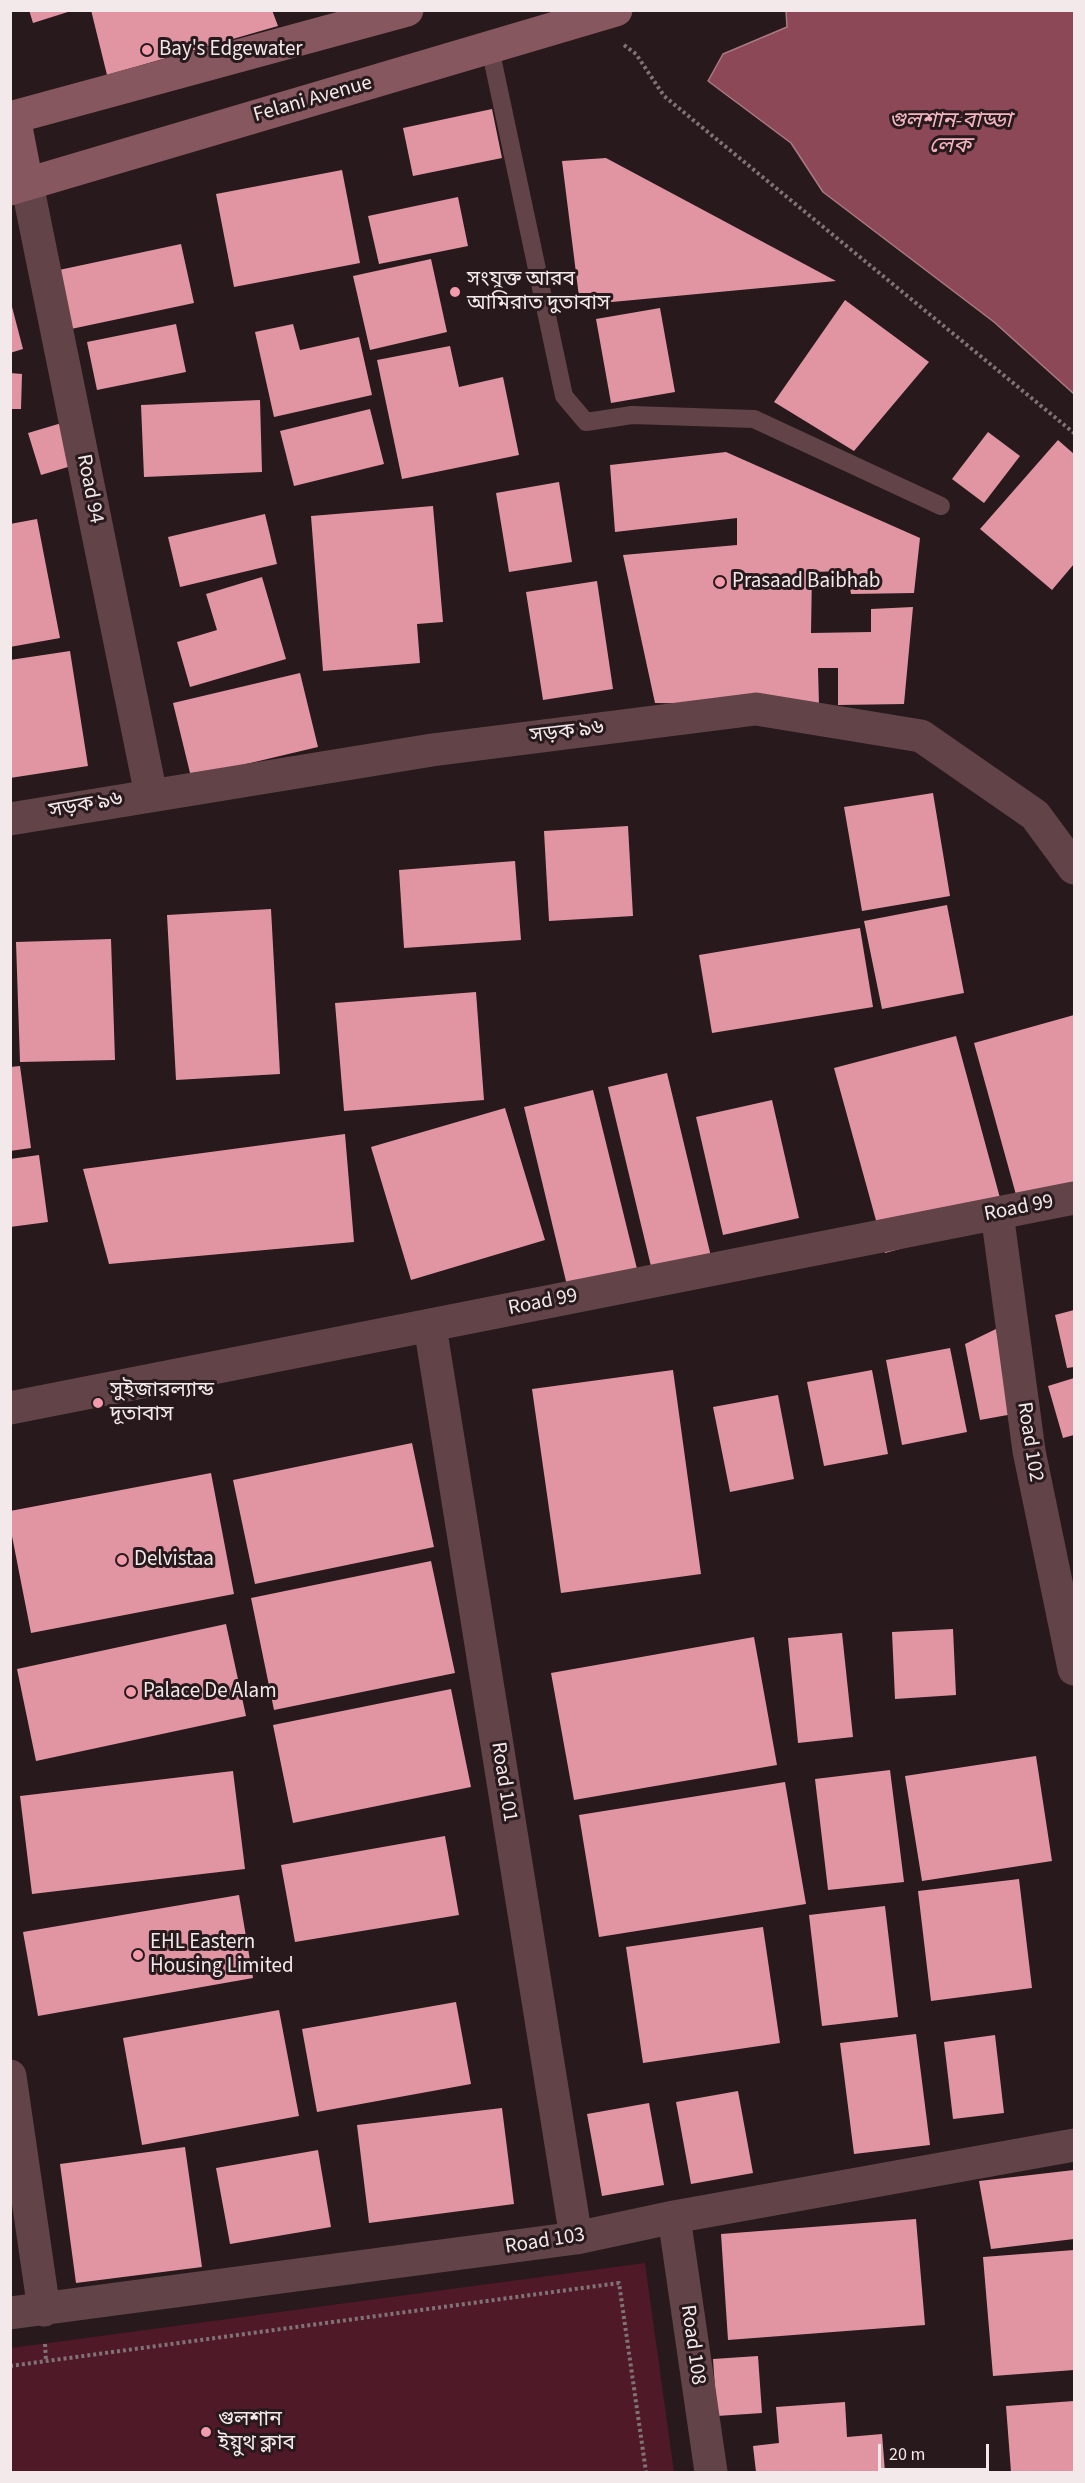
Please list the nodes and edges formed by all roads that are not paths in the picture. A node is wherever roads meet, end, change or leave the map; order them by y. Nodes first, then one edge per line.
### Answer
1 (407, 10) edge
2 (603, 15) edge
3 (490, 48) junction
4 (12, 113) edge
5 (19, 187) edge
6 (941, 506) dead end
7 (151, 795) junction
8 (10, 819) edge
9 (1074, 868) edge
10 (1074, 1198) edge
11 (997, 1213) junction
12 (430, 1326) junction
13 (10, 1408) edge
14 (1074, 1669) edge
15 (10, 2076) edge
16 (1074, 2145) edge
17 (674, 2217) junction
18 (576, 2238) junction
19 (44, 2310) junction
20 (10, 2313) edge
21 (711, 2472) edge

1 - 4 main road
2 - 3 main road, Felani Avenue
3 - 5 main road, Felani Avenue
3 - 6 lane
4 - 5 main road
5 - 7 street, Road 94
7 - 8 street, সড়ক ৯৬
7 - 9 street, সড়ক ৯৬
10 - 11 street, Road 99
11 - 12 street, Road 99
11 - 14 street, Road 102
12 - 13 street, Road 99
12 - 18 street, Road 101
15 - 19 street
16 - 17 street, Road 103
17 - 18 street, Road 103
17 - 21 street, Road 108
18 - 19 street, Road 103
19 - 20 street, Road 103

